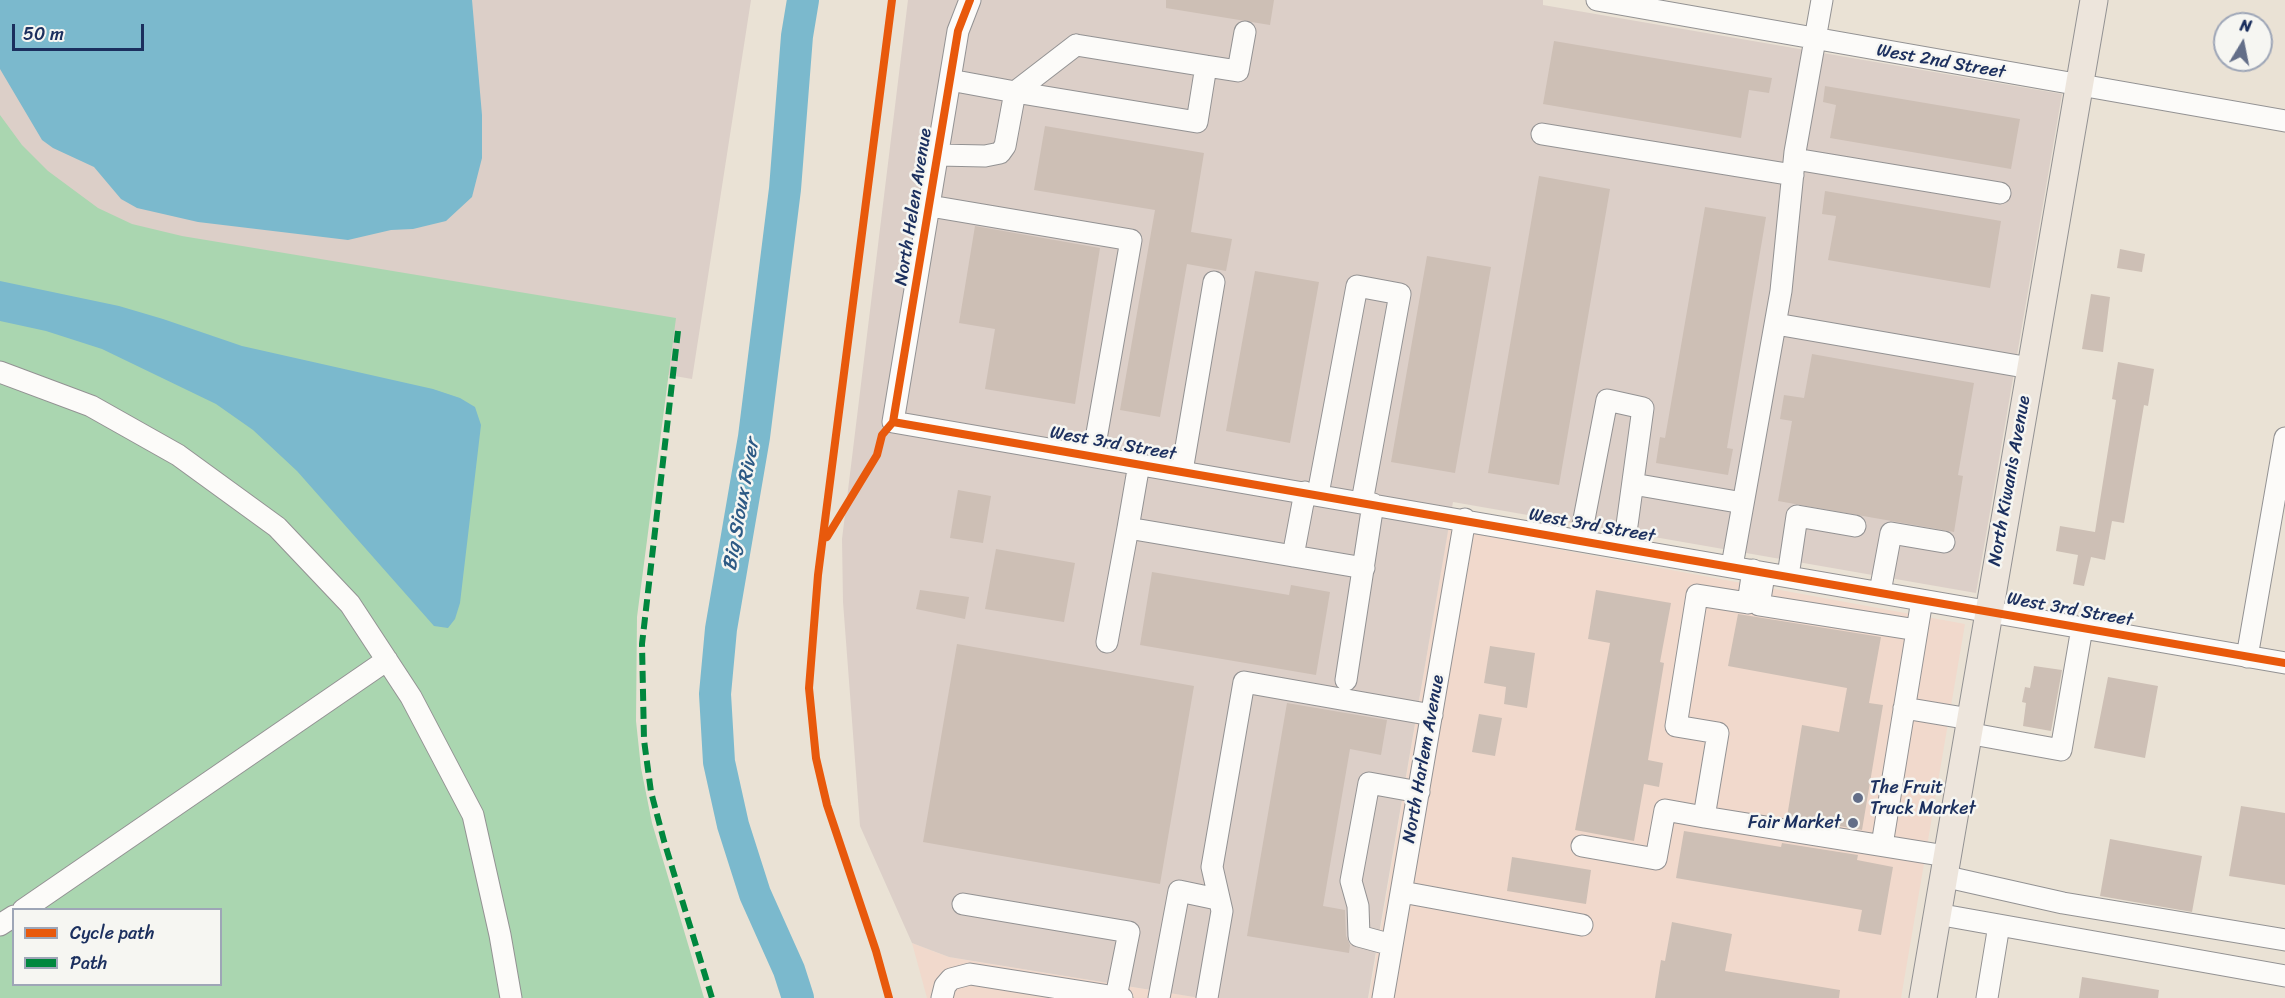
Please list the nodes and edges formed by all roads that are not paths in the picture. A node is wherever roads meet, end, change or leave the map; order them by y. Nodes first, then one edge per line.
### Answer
1 (970, 0) edge
2 (1598, 0) edge
3 (1822, 0) edge
4 (2094, 0) edge
5 (1245, 32) dead end
6 (1815, 40) junction
7 (1206, 66) junction
8 (950, 80) junction
9 (2079, 85) junction
10 (1015, 92) junction
11 (2285, 121) edge
12 (1542, 134) dead end
13 (938, 155) junction
14 (1794, 167) junction
15 (2000, 193) dead end
16 (930, 206) junction
17 (1214, 282) dead end
18 (1776, 324) junction
19 (2030, 368) junction
20 (0, 372) edge
21 (893, 422) joint
22 (2285, 438) edge
23 (1093, 456) junction
24 (1139, 464) junction
25 (1182, 471) junction
26 (1633, 484) junction
27 (1311, 493) junction
28 (1368, 503) junction
29 (1743, 503) junction
30 (1465, 519) junction
31 (1855, 526) dead end
32 (1128, 528) junction
33 (1580, 540) junction
34 (1944, 542) dead end
35 (1624, 547) junction
36 (1293, 556) junction
37 (1732, 566) junction
38 (1364, 568) junction
39 (1759, 571) junction
40 (1788, 576) junction
41 (1821, 582) junction
42 (1881, 592) junction
43 (1922, 600) junction
44 (1988, 611) junction
45 (1816, 614) junction
46 (2082, 628) junction
47 (1917, 630) junction
48 (1107, 642) dead end
49 (2247, 657) junction
50 (387, 660) junction
51 (2285, 663) edge
52 (1346, 680) dead end
53 (1904, 708) junction
54 (1432, 715) junction
55 (1968, 726) junction
56 (1419, 792) junction
57 (1704, 817) junction
58 (1882, 845) junction
59 (1582, 846) dead end
60 (1945, 866) junction
61 (1402, 892) junction
62 (1217, 899) junction
63 (963, 904) dead end
64 (24, 908) edge
65 (1937, 914) junction
66 (1582, 925) dead end
67 (1999, 925) junction
68 (2285, 940) edge
69 (1392, 945) junction
70 (2285, 976) edge
71 (511, 998) edge
72 (942, 998) edge
73 (1119, 998) edge
74 (1159, 998) edge
75 (1207, 998) edge
76 (1383, 998) edge
77 (1923, 998) edge
78 (1987, 998) edge

1 - 8 street, North Helen Avenue
2 - 6 street, West 2nd Street
3 - 6 street
4 - 9 main road, North Kiwanis Avenue
5 - 7 street
6 - 9 street, West 2nd Street
6 - 14 street
7 - 10 street
7 - 10 street
8 - 10 street
8 - 13 street, North Helen Avenue
9 - 11 street, West 2nd Street
9 - 19 main road, North Kiwanis Avenue
10 - 13 street
12 - 14 street
13 - 16 street, North Helen Avenue
14 - 15 street
14 - 18 street
16 - 21 street, North Helen Avenue
16 - 23 street
17 - 25 street
18 - 19 street
18 - 29 street
19 - 44 main road, North Kiwanis Avenue
20 - 50 street
21 - 23 street, West 3rd Street
22 - 49 street
23 - 24 street, West 3rd Street
24 - 25 street, West 3rd Street
24 - 32 street
25 - 27 street, West 3rd Street
26 - 29 street
26 - 33 street
26 - 35 street
27 - 28 street, West 3rd Street
27 - 28 street
27 - 36 street
28 - 30 street, West 3rd Street
28 - 38 street
29 - 37 street
30 - 33 street, West 3rd Street
30 - 54 street, North Harlem Avenue
31 - 40 street
32 - 36 street
32 - 48 street
33 - 35 street, West 3rd Street
34 - 42 street
35 - 37 street, West 3rd Street
36 - 38 street
37 - 39 street, West 3rd Street
38 - 52 street
39 - 40 street, West 3rd Street
39 - 45 street
39 - 57 street
40 - 41 street, West 3rd Street
41 - 42 street, West 3rd Street
41 - 45 street
42 - 43 street, West 3rd Street
43 - 44 street, West 3rd Street
43 - 47 street
44 - 46 street, West 3rd Street
44 - 55 main road, North Kiwanis Avenue
45 - 47 street
46 - 49 street, West 3rd Street
46 - 55 street
47 - 53 street
49 - 51 street, West 3rd Street
50 - 64 street
50 - 71 street
53 - 55 street
53 - 58 street
54 - 56 street, North Harlem Avenue
54 - 62 street
55 - 60 main road, North Kiwanis Avenue
56 - 61 street, North Harlem Avenue
56 - 69 street
57 - 58 street
57 - 59 street
58 - 60 street
60 - 65 main road, North Kiwanis Avenue
60 - 68 street
61 - 66 street
61 - 69 street, North Harlem Avenue
62 - 74 street
62 - 75 street
63 - 73 street
65 - 67 street
65 - 77 main road, North Kiwanis Avenue
67 - 70 street
67 - 78 street
69 - 76 street, North Harlem Avenue
72 - 73 street

